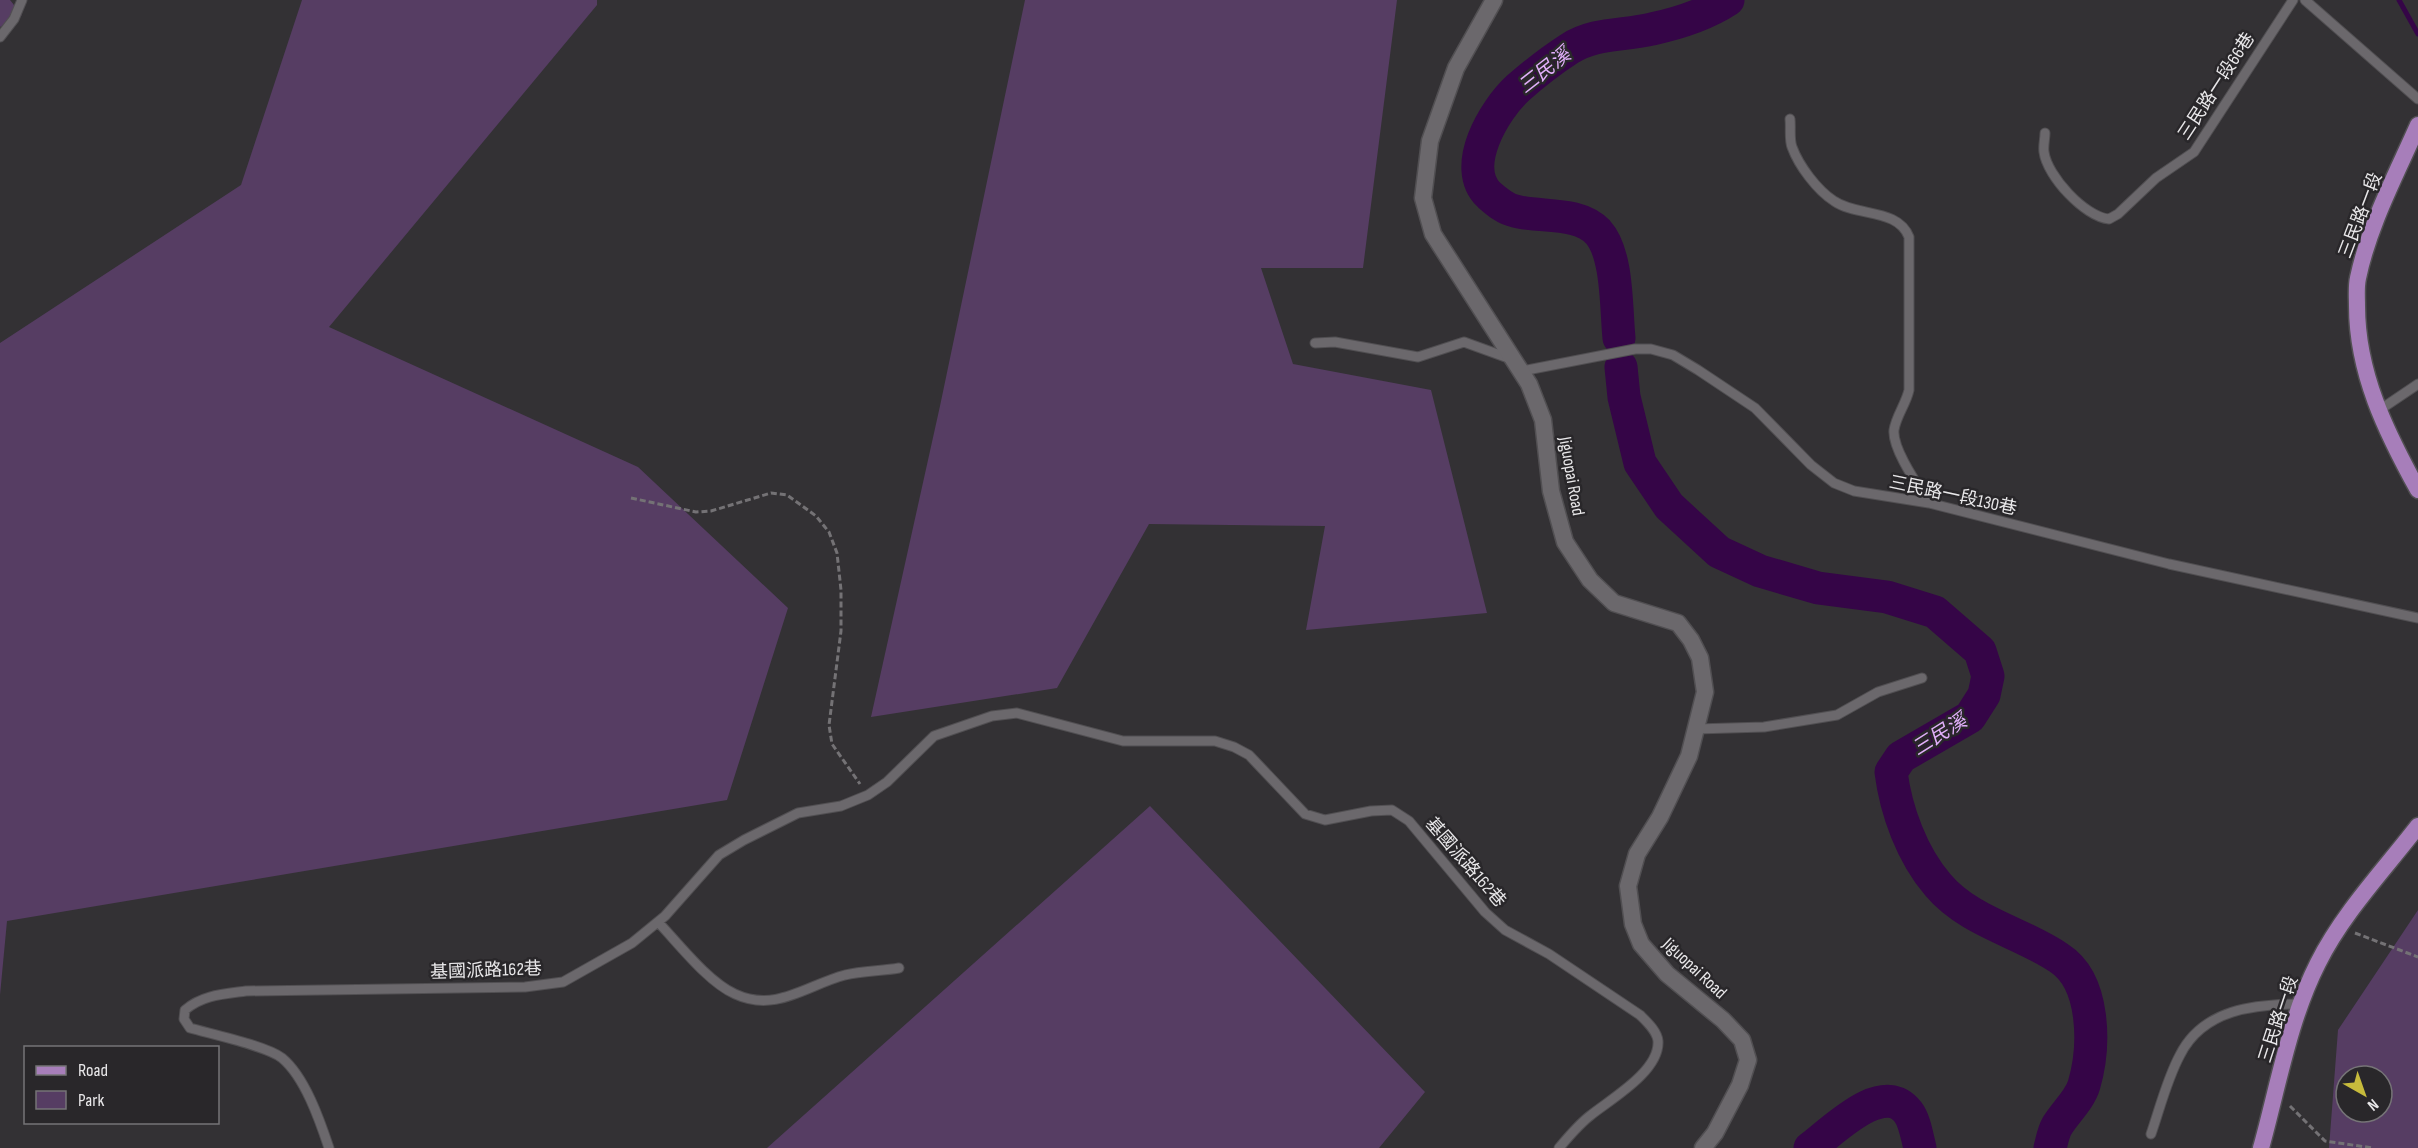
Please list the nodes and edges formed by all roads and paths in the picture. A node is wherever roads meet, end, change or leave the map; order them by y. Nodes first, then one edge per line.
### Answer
1 (22, 0) edge
2 (1494, 0) edge
3 (2293, 0) edge
4 (2305, 0) edge
5 (0, 37) edge
6 (2418, 99) edge
7 (1790, 119) dead end
8 (2418, 125) edge
9 (2045, 133) dead end
10 (1315, 343) dead end
11 (1518, 365) junction
12 (2418, 384) edge
13 (2378, 411) junction
14 (2418, 490) edge
15 (631, 498) dead end
16 (1929, 503) junction
17 (2418, 618) edge
18 (1922, 678) dead end
19 (1696, 729) junction
20 (868, 795) junction
21 (2418, 826) edge
22 (658, 922) junction
23 (2340, 927) junction
24 (2418, 957) edge
25 (900, 968) dead end
26 (2300, 1004) junction
27 (2276, 1092) junction
28 (2151, 1134) dead end
29 (329, 1148) edge
30 (1559, 1148) edge
31 (1703, 1148) edge
32 (2261, 1148) edge
33 (2373, 1148) edge

1 - 5 lane
2 - 11 street, Jiguopai Road
3 - 9 lane, 三民路一段66巷
4 - 6 lane
7 - 16 lane
8 - 13 main road, 三民路一段
10 - 11 lane
11 - 16 lane, 三民路一段130巷
11 - 19 street, Jiguopai Road
12 - 13 lane
13 - 14 main road, 三民路一段
15 - 20 path
16 - 17 lane, 三民路一段130巷
18 - 19 lane
19 - 31 street, Jiguopai Road
20 - 22 lane, 基國派路162巷
20 - 30 lane, 基國派路162巷
21 - 23 main road, 三民路一段
22 - 25 lane
22 - 29 lane, 基國派路162巷
23 - 24 path
23 - 26 main road, 三民路一段
26 - 27 main road, 三民路一段
26 - 28 lane
27 - 32 main road, 三民路一段
27 - 33 path

